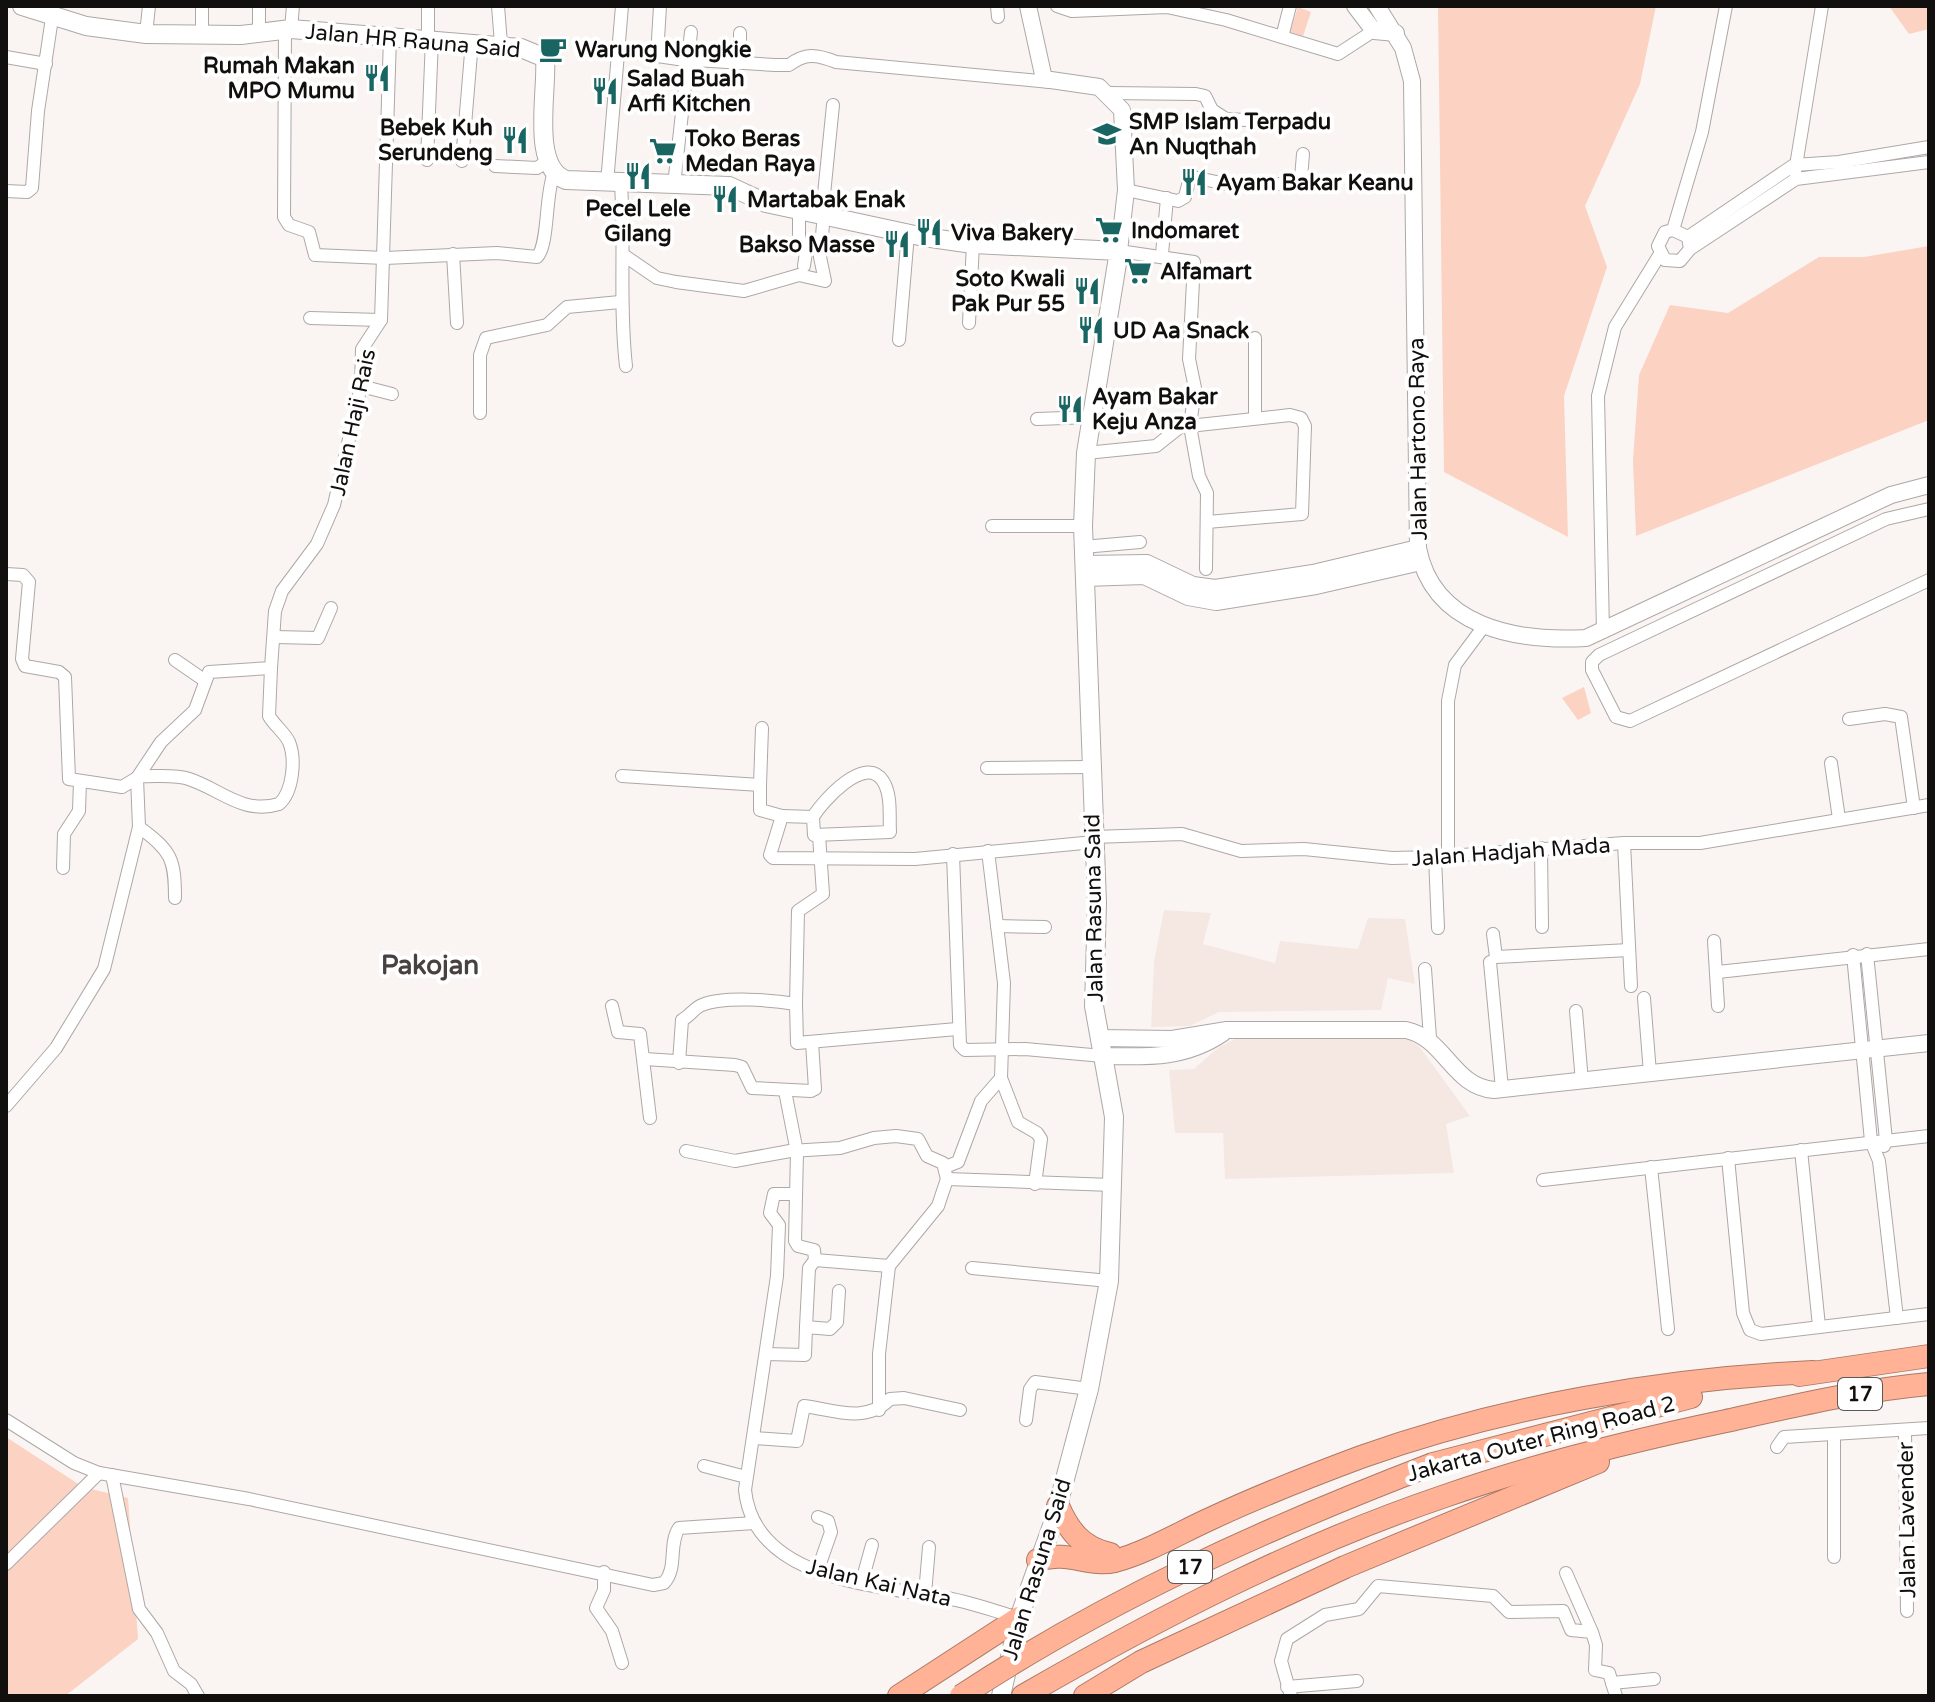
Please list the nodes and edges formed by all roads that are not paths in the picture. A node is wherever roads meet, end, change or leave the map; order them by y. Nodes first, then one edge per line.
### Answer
1 (22, 6) edge
2 (149, 6) edge
3 (202, 6) edge
4 (259, 6) edge
5 (293, 6) edge
6 (428, 6) edge
7 (498, 6) edge
8 (622, 6) edge
9 (660, 6) edge
10 (1028, 6) edge
11 (1057, 6) edge
12 (1230, 6) edge
13 (1290, 6) edge
14 (1355, 6) edge
15 (1377, 6) edge
16 (1726, 6) edge
17 (1822, 6) edge
18 (1107, 7) edge
19 (1168, 7) edge
20 (52, 18) junction
21 (1226, 20) junction
22 (1386, 28) junction
23 (288, 30) junction
24 (691, 32) dead end
25 (259, 33) junction
26 (740, 33) dead end
27 (146, 34) junction
28 (202, 35) junction
29 (390, 37) junction
30 (1282, 37) junction
31 (430, 38) junction
32 (472, 41) junction
33 (501, 44) junction
34 (616, 54) junction
35 (657, 56) junction
36 (6, 57) edge
37 (689, 60) junction
38 (740, 63) junction
39 (46, 64) junction
40 (1050, 82) junction
41 (1109, 93) junction
42 (833, 105) dead end
43 (1310, 123) dead end
44 (1929, 147) edge
45 (1303, 154) dead end
46 (427, 160) dead end
47 (462, 161) dead end
48 (1929, 162) edge
49 (1794, 165) junction
50 (495, 166) dead end
51 (550, 167) junction
52 (1796, 179) junction
53 (614, 184) junction
54 (674, 185) junction
55 (1126, 190) junction
56 (6, 191) edge
57 (1167, 198) junction
58 (799, 209) junction
59 (823, 214) junction
60 (1673, 230) junction
61 (908, 234) junction
62 (1689, 243) junction
63 (973, 244) junction
64 (1119, 251) junction
65 (453, 254) junction
66 (1162, 254) junction
67 (1660, 254) junction
68 (625, 256) junction
69 (385, 258) junction
70 (804, 266) dead end
71 (620, 302) junction
72 (310, 318) dead end
73 (381, 320) junction
74 (457, 323) dead end
75 (969, 323) dead end
76 (1255, 338) dead end
77 (899, 340) dead end
78 (626, 366) dead end
79 (361, 386) junction
80 (392, 394) dead end
81 (480, 413) dead end
82 (1092, 417) junction
83 (1255, 418) junction
84 (1037, 419) dead end
85 (1190, 426) junction
86 (1086, 453) junction
87 (1929, 485) edge
88 (1929, 509) edge
89 (1207, 522) junction
90 (992, 526) dead end
91 (1083, 526) junction
92 (1140, 542) dead end
93 (1419, 555) junction
94 (1084, 563) junction
95 (1206, 569) dead end
96 (6, 574) edge
97 (1929, 580) edge
98 (331, 608) dead end
99 (1484, 626) junction
100 (1603, 632) junction
101 (275, 637) junction
102 (175, 660) dead end
103 (271, 668) junction
104 (204, 680) junction
105 (1849, 719) dead end
106 (762, 728) dead end
107 (1831, 763) dead end
108 (1090, 767) junction
109 (987, 768) dead end
110 (622, 776) dead end
111 (138, 777) junction
112 (80, 781) junction
113 (760, 785) junction
114 (1929, 805) edge
115 (1914, 808) junction
116 (782, 816) junction
117 (813, 817) junction
118 (1839, 819) junction
119 (139, 827) junction
120 (819, 835) junction
121 (1094, 840) junction
122 (1624, 843) junction
123 (1541, 848) junction
124 (988, 851) junction
125 (953, 854) junction
126 (1442, 856) junction
127 (822, 858) junction
128 (63, 868) dead end
129 (175, 898) dead end
130 (997, 926) junction
131 (1045, 927) dead end
132 (1542, 927) dead end
133 (1438, 928) dead end
134 (1493, 934) dead end
135 (1714, 941) dead end
136 (1929, 949) edge
137 (1629, 950) junction
138 (1867, 954) junction
139 (1853, 955) junction
140 (1490, 962) dead end
141 (1425, 969) dead end
142 (1718, 972) junction
143 (1631, 986) dead end
144 (1644, 998) dead end
145 (796, 1004) junction
146 (612, 1006) dead end
147 (1718, 1006) dead end
148 (1576, 1011) dead end
149 (957, 1029) junction
150 (1430, 1038) junction
151 (812, 1042) junction
152 (1929, 1043) edge
153 (1102, 1047) junction
154 (1004, 1048) junction
155 (1869, 1050) junction
156 (645, 1059) junction
157 (679, 1063) junction
158 (1650, 1073) junction
159 (1001, 1078) junction
160 (1582, 1082) junction
161 (1502, 1089) junction
162 (785, 1091) junction
163 (6, 1106) edge
164 (650, 1118) dead end
165 (1929, 1136) edge
166 (1886, 1140) junction
167 (1871, 1141) junction
168 (1801, 1150) junction
169 (686, 1151) dead end
170 (797, 1152) junction
171 (1728, 1158) junction
172 (1879, 1161) junction
173 (1651, 1167) junction
174 (946, 1173) junction
175 (1543, 1180) dead end
176 (1035, 1184) junction
177 (1112, 1185) junction
178 (796, 1194) junction
179 (815, 1260) junction
180 (889, 1266) junction
181 (972, 1268) dead end
182 (1109, 1281) junction
183 (839, 1291) dead end
184 (1929, 1314) edge
185 (1897, 1318) junction
186 (1819, 1326) junction
187 (806, 1327) junction
188 (1668, 1329) dead end
189 (766, 1354) junction
190 (1929, 1356) edge
191 (1813, 1372) junction
192 (1929, 1384) edge
193 (1089, 1389) junction
194 (879, 1410) junction
195 (960, 1410) dead end
196 (6, 1420) edge
197 (1026, 1420) dead end
198 (1929, 1428) edge
199 (1905, 1430) junction
200 (1669, 1433) junction
201 (1834, 1434) junction
202 (755, 1438) junction
203 (1777, 1447) dead end
204 (704, 1466) dead end
205 (106, 1474) junction
206 (746, 1477) junction
207 (1058, 1506) junction
208 (818, 1517) dead end
209 (754, 1523) junction
210 (872, 1545) dead end
211 (929, 1547) dead end
212 (1132, 1555) junction
213 (1834, 1557) dead end
214 (1038, 1560) junction
215 (6, 1564) edge
216 (604, 1572) junction
217 (817, 1572) junction
218 (1566, 1573) dead end
219 (862, 1581) junction
220 (925, 1594) junction
221 (1907, 1611) dead end
222 (1019, 1618) junction
223 (1591, 1630) junction
224 (963, 1652) junction
225 (622, 1663) dead end
226 (1005, 1669) junction
227 (1654, 1679) dead end
228 (1357, 1681) dead end
229 (1614, 1690) edge
230 (1289, 1691) edge
231 (198, 1696) edge
232 (899, 1696) edge
233 (961, 1696) edge
234 (1001, 1696) edge
235 (1023, 1696) edge
236 (1085, 1696) edge

1 - 20 main road, Jalan HR Rauna Said
2 - 27 street
3 - 28 street
4 - 25 street
5 - 23 street
6 - 31 street
7 - 33 street
8 - 34 street
9 - 35 street
10 - 40 street
11 - 18 street
12 - 21 street
13 - 30 street
14 - 22 street, Jalan Hartono Raya
15 - 22 street, Jalan Hartono Raya
16 - 60 street
17 - 49 street
18 - 19 street
19 - 21 street
20 - 27 main road, Jalan HR Rauna Said
20 - 39 street
21 - 30 street
22 - 30 street
22 - 93 street, Jalan Hartono Raya
23 - 25 main road, Jalan HR Rauna Said
23 - 29 main road, Jalan HR Rauna Said
23 - 69 street
24 - 37 street
25 - 28 main road, Jalan HR Rauna Said
26 - 38 street
27 - 28 main road, Jalan HR Rauna Said
29 - 31 main road, Jalan HR Rauna Said
29 - 69 street, Jalan Haji Rais
31 - 32 main road, Jalan HR Rauna Said
31 - 46 street
32 - 33 main road, Jalan HR Rauna Said
32 - 47 street
33 - 51 main road, Jalan HR Rauna Said
34 - 35 street
34 - 53 street
35 - 37 street
36 - 39 street
37 - 38 street
37 - 54 street
38 - 40 street
39 - 56 street
40 - 41 street
41 - 43 street
41 - 55 street
42 - 59 street
44 - 49 street
45 - 57 street
48 - 52 street
49 - 52 street
49 - 62 street
50 - 51 street
51 - 53 main road
51 - 65 street
52 - 62 street
53 - 54 main road
53 - 68 street
54 - 58 main road
55 - 57 street
55 - 64 street
57 - 66 street
58 - 59 main road
58 - 70 street
59 - 61 main road
59 - 68 street
60 - 62 street
60 - 67 street
61 - 63 main road
61 - 77 street
62 - 67 street
63 - 64 main road
63 - 75 street
64 - 66 street
64 - 82 main road, Jalan Rasuna Said
65 - 69 street
65 - 74 street
66 - 85 street
67 - 100 street
68 - 71 street
69 - 73 street, Jalan Haji Rais
71 - 78 street
71 - 81 street
72 - 73 street
73 - 79 street, Jalan Haji Rais
76 - 83 street
79 - 80 street
79 - 101 street, Jalan Haji Rais
82 - 84 street
82 - 86 main road, Jalan Rasuna Said
83 - 85 street
83 - 89 street
85 - 86 street
85 - 89 street
86 - 91 main road, Jalan Rasuna Said
87 - 100 street, Jalan Hartono Raya
88 - 97 street
89 - 95 street
90 - 91 street
91 - 94 main road, Jalan Rasuna Said
92 - 94 street
93 - 94 street
93 - 99 street, Jalan Hartono Raya
94 - 108 main road, Jalan Rasuna Said
96 - 112 street
98 - 101 street
99 - 100 street, Jalan Hartono Raya
99 - 126 street
101 - 103 street, Jalan Haji Rais
102 - 104 street
103 - 104 street
103 - 111 street, Jalan Haji Rais
104 - 111 street
105 - 115 street
106 - 113 street
107 - 118 street
108 - 109 street
108 - 121 main road, Jalan Rasuna Said
110 - 113 street
111 - 112 street
111 - 119 street
112 - 128 street
113 - 116 street
114 - 115 street, Jalan Hadjah Mada
115 - 118 street, Jalan Hadjah Mada
116 - 117 street
116 - 127 street, Jalan Hadjah Mada
117 - 120 street
117 - 120 street
118 - 122 street, Jalan Hadjah Mada
119 - 129 street
119 - 163 street
120 - 127 street
121 - 124 street, Jalan Hadjah Mada
121 - 126 street, Jalan Hadjah Mada
121 - 153 main road, Jalan Rasuna Said
122 - 123 street, Jalan Hadjah Mada
122 - 137 street
123 - 126 street, Jalan Hadjah Mada
123 - 132 street
124 - 125 street, Jalan Hadjah Mada
124 - 130 street
125 - 127 street, Jalan Hadjah Mada
125 - 149 street
126 - 133 street
127 - 145 street
130 - 131 street
130 - 154 street
134 - 137 street
135 - 142 street
136 - 138 street
137 - 143 street
138 - 139 street
138 - 155 street
139 - 142 street
139 - 155 street
140 - 161 street
141 - 150 street
142 - 147 street
144 - 158 street
145 - 151 street
145 - 157 street
146 - 156 street
148 - 160 street
149 - 151 street
149 - 154 street
150 - 153 street
150 - 161 street
151 - 162 street
152 - 155 street
153 - 154 street
153 - 177 main road, Jalan Rasuna Said
154 - 159 street
155 - 158 street
155 - 166 street
155 - 167 street
156 - 157 street
156 - 164 street
157 - 162 street
158 - 160 street
159 - 174 street
159 - 176 street
160 - 161 street
162 - 170 street
165 - 166 street
166 - 167 street
166 - 172 street
167 - 168 street
167 - 172 street
168 - 171 street
168 - 186 street
169 - 170 street
170 - 174 street
170 - 178 street
171 - 173 street
171 - 186 street
172 - 185 street
173 - 175 street
173 - 188 street
174 - 176 street
174 - 180 street
176 - 177 street
177 - 182 main road, Jalan Rasuna Said
178 - 179 street
178 - 189 street
179 - 180 street
179 - 187 street
180 - 194 street
181 - 182 street
182 - 193 main road, Jalan Rasuna Said
183 - 187 street
184 - 185 street
185 - 186 street
187 - 189 street
189 - 202 street
190 - 191 highway, Jakarta Outer Ring Road 2 / 17
191 - 212 highway
191 - 233 highway, Jakarta Outer Ring Road 2 / 17, bridge
192 - 200 highway, Jakarta Outer Ring Road 2 / 17
193 - 197 street
193 - 207 main road, Jalan Rasuna Said
194 - 195 street
194 - 202 street
196 - 205 street
198 - 199 street
199 - 201 street
199 - 221 street, Jalan Lavender
200 - 235 highway, Jakarta Outer Ring Road 2 / 17
200 - 236 highway
201 - 203 street
201 - 213 street
202 - 206 street
204 - 206 street
205 - 215 street
205 - 216 street
205 - 231 street
206 - 209 street
207 - 212 highway
207 - 214 main road, Jalan Rasuna Said
208 - 217 street
209 - 216 street
209 - 217 street, Jalan Kai Nata
210 - 219 street
211 - 220 street
212 - 214 highway
214 - 222 main road, Jalan Rasuna Said
216 - 225 street
217 - 219 street, Jalan Kai Nata
218 - 223 street
219 - 220 street, Jalan Kai Nata
220 - 222 street, Jalan Kai Nata
222 - 224 highway
222 - 226 main road, Jalan Rasuna Said
223 - 229 street
223 - 230 street
224 - 226 highway
224 - 232 highway
226 - 234 main road, Jalan Rasuna Said
227 - 229 street
228 - 230 street

